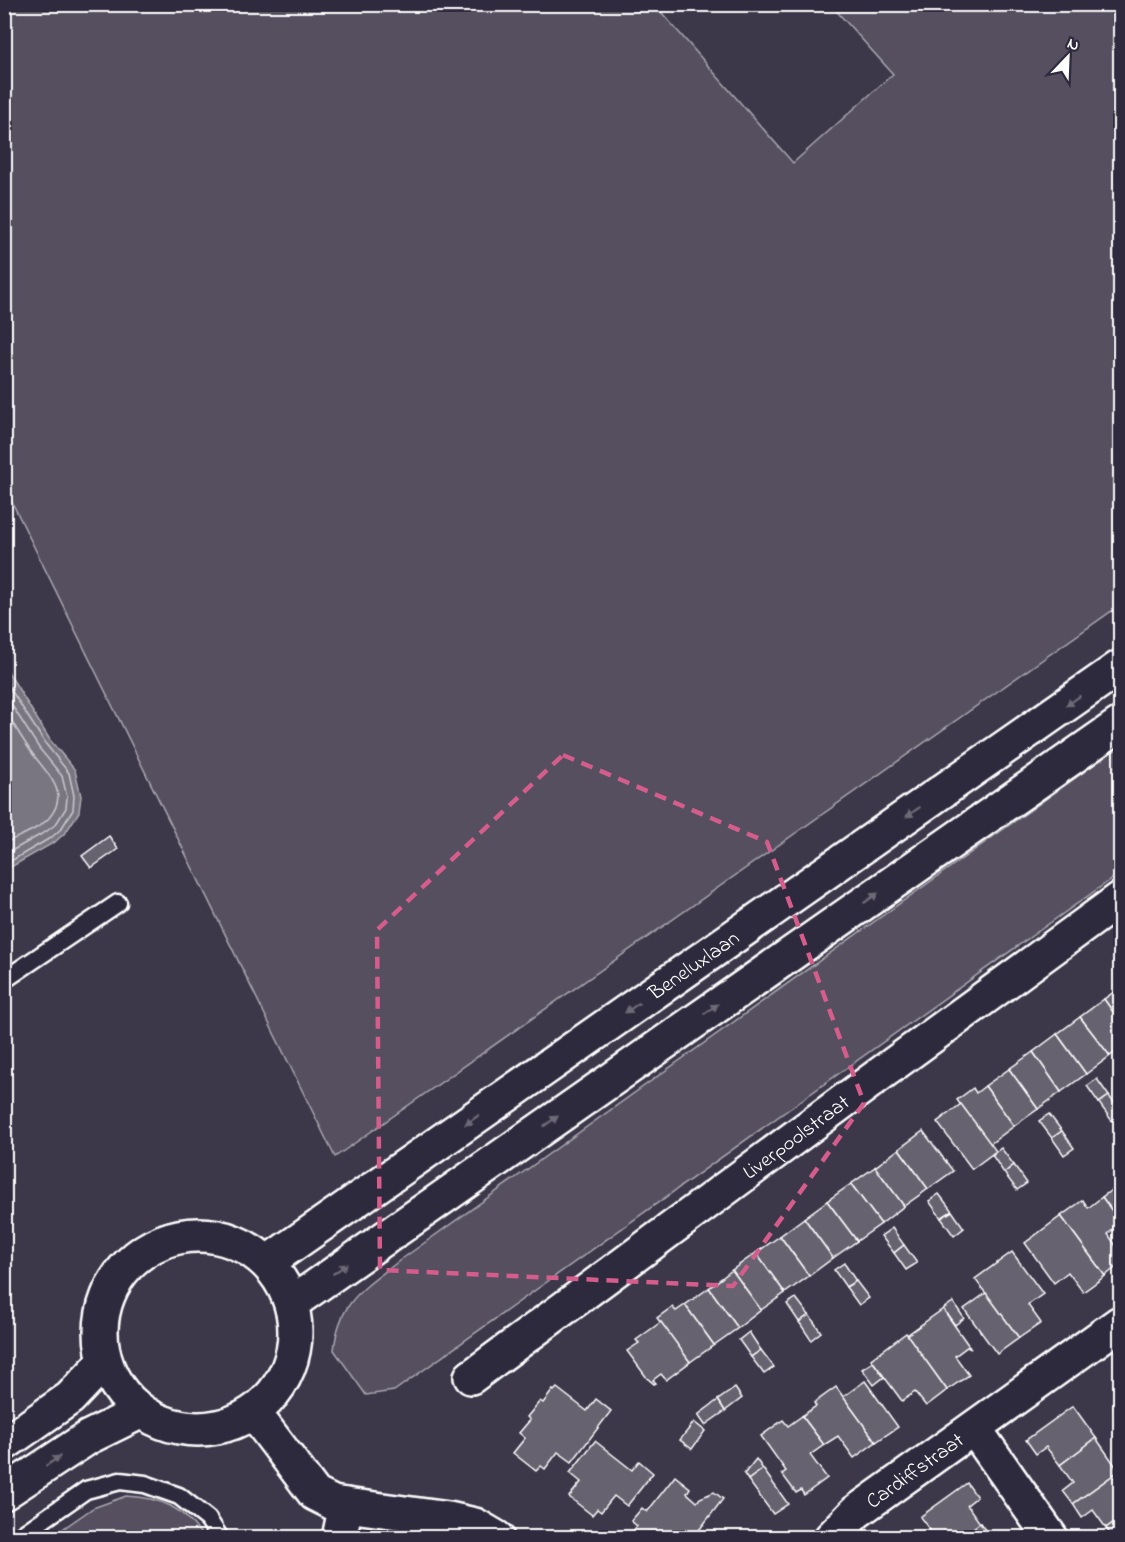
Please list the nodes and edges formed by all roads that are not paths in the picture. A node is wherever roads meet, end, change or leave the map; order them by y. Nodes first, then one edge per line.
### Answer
1 (1120, 667) edge
2 (1120, 724) edge
3 (1120, 899) edge
4 (118, 903) dead end
5 (4, 980) edge
6 (268, 1262) junction
7 (292, 1303) junction
8 (1120, 1323) edge
9 (104, 1362) junction
10 (471, 1377) dead end
11 (140, 1412) junction
12 (254, 1413) junction
13 (974, 1428) junction
14 (4, 1444) edge
15 (4, 1493) edge
16 (346, 1505) junction
17 (17, 1538) edge
18 (220, 1538) edge
19 (339, 1538) edge
20 (497, 1538) edge
21 (831, 1538) edge
22 (1051, 1538) edge

1 -> 6 street, Beneluxlaan
7 -> 2 street
3 - 10 street, Liverpoolstraat
4 - 5 lane
6 - 7 street
6 - 9 street
7 - 12 street
8 - 13 street, Cardiffstraat
9 - 11 street
9 - 14 street
11 - 12 street
15 -> 11 street
12 - 16 street
13 - 21 street, Cardiffstraat
13 - 22 street, Cardiffstraat
16 - 19 street
16 - 20 street
17 - 18 lane

